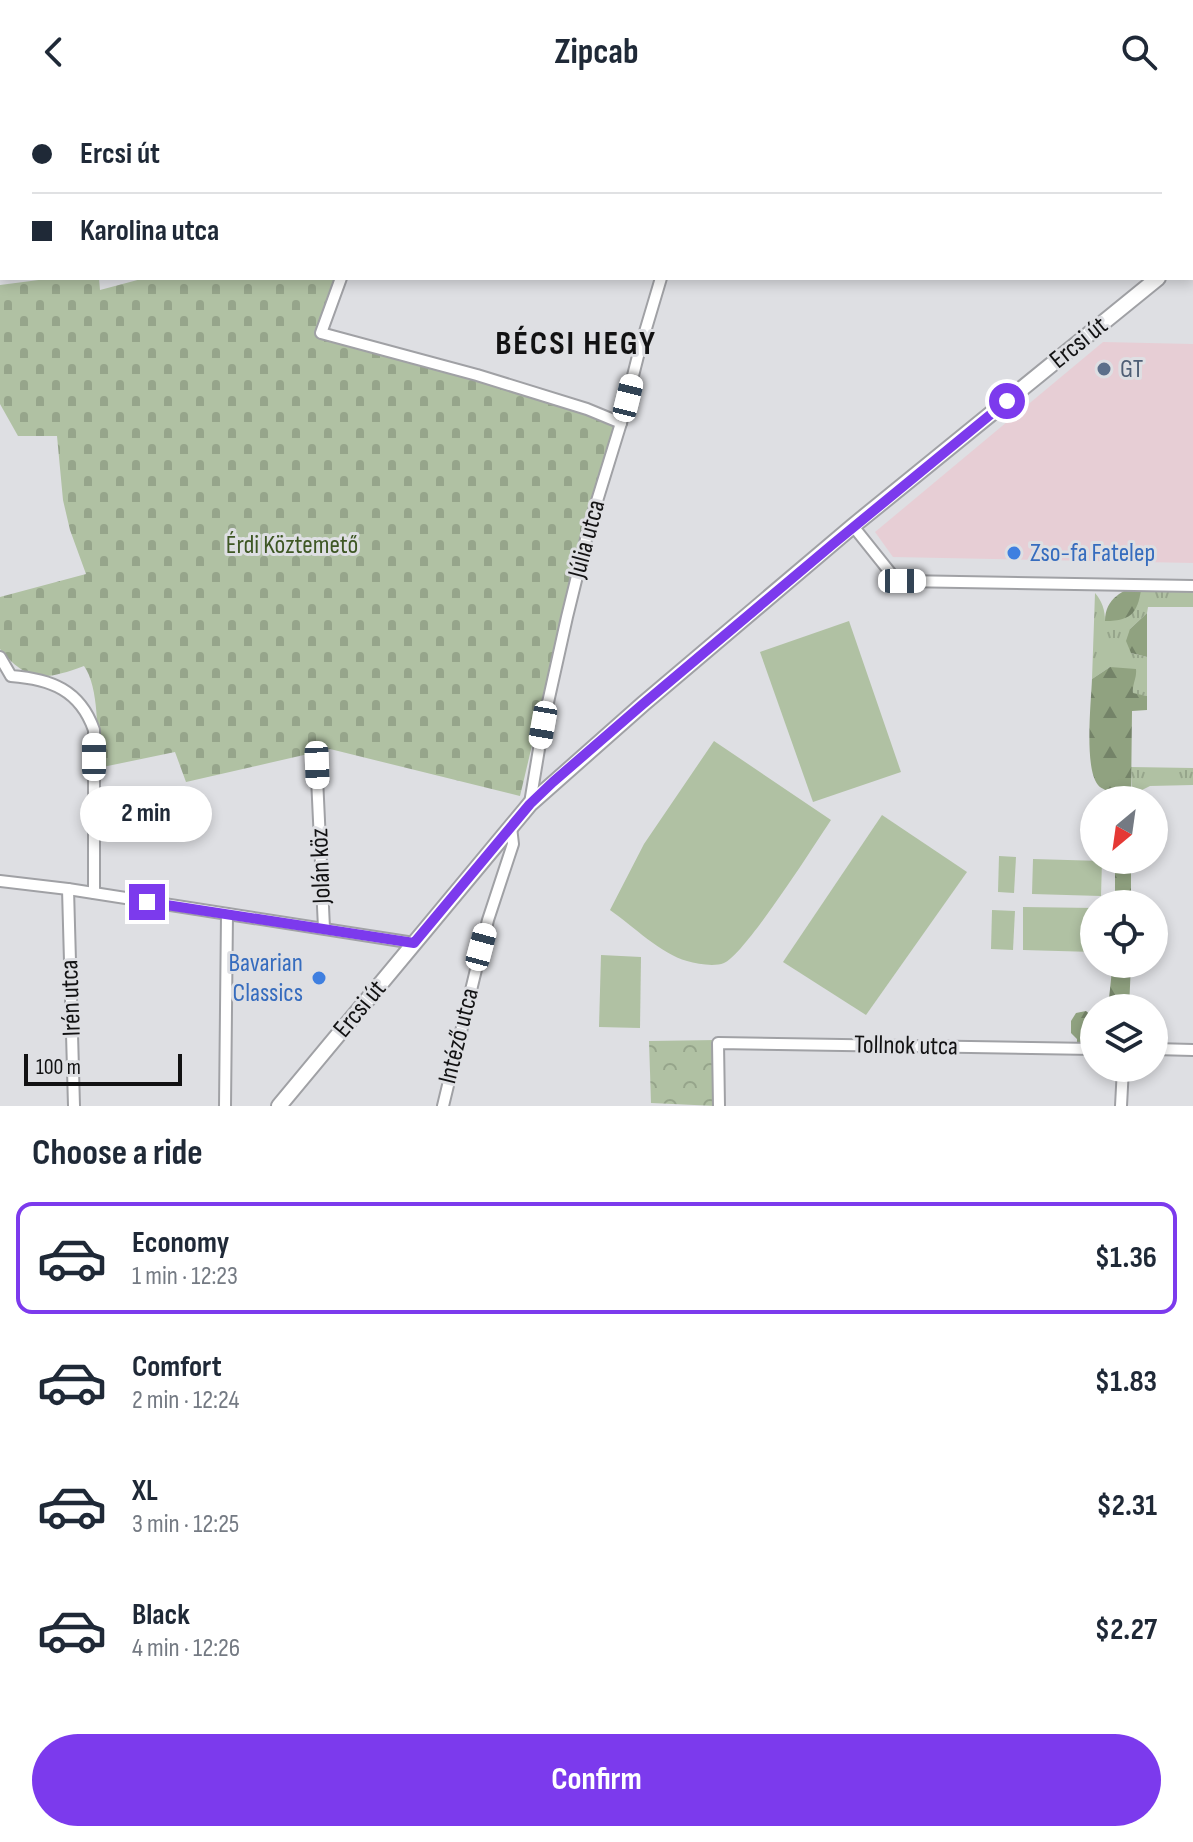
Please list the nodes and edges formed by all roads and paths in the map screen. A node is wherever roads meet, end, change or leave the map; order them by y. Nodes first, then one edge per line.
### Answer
1 (340, 280) edge
2 (660, 280) edge
3 (1156, 280) edge
4 (621, 423) junction
5 (853, 526) junction
6 (1193, 586) edge
7 (0, 657) edge
8 (6, 676) edge
9 (316, 756) dead end
10 (530, 804) junction
11 (511, 827) junction
12 (0, 881) edge
13 (68, 889) junction
14 (94, 893) junction
15 (227, 914) junction
16 (324, 928) junction
17 (414, 943) junction
18 (1080, 1049) edge
19 (1168, 1049) edge
20 (1193, 1050) edge
21 (1122, 1082) edge
22 (74, 1106) edge
23 (225, 1106) edge
24 (279, 1106) edge
25 (443, 1106) edge
26 (719, 1106) edge
27 (1121, 1106) edge

1 - 4 street
2 - 4 street, Júlia utca
3 - 5 main road, Ercsi út
4 - 10 street, Júlia utca
5 - 6 street
5 - 10 main road, Ercsi út
7 - 8 street
8 - 14 street
9 - 16 street, Jolán köz
10 - 11 main road, Ercsi út
11 - 17 main road, Ercsi út
11 - 25 street, Intéző utca
12 - 13 street
13 - 14 street
13 - 22 street, Irén utca
14 - 15 street
15 - 16 street
15 - 23 street
16 - 17 street
17 - 24 main road, Ercsi út
18 - 26 street, Tollnok utca
19 - 20 street
21 - 27 street

